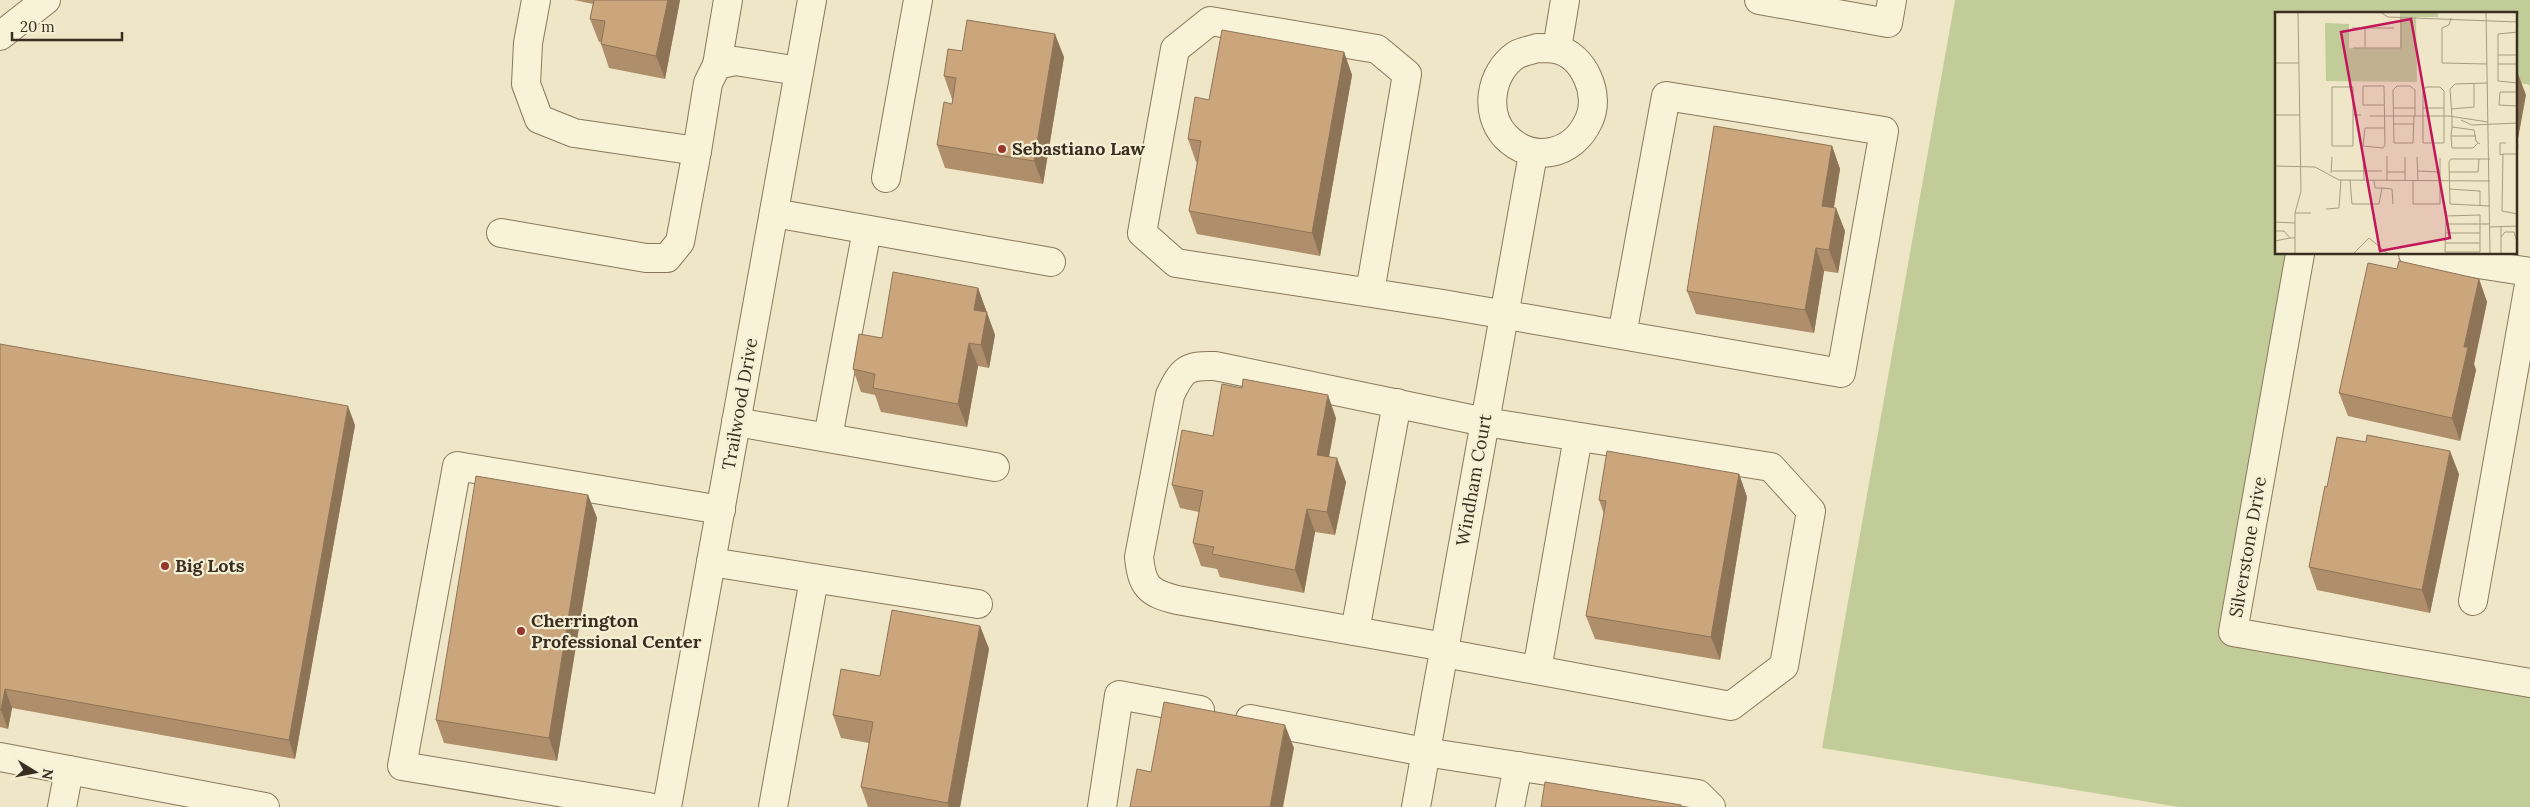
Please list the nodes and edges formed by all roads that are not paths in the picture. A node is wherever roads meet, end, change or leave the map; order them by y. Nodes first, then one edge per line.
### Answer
1 (46, 0) edge
2 (536, 0) edge
3 (728, 0) edge
4 (812, 0) edge
5 (918, 0) edge
6 (1565, 0) edge
7 (1759, 0) edge
8 (1892, 0) edge
9 (0, 36) edge
10 (1558, 49) junction
11 (717, 65) junction
12 (799, 71) junction
13 (698, 152) junction
14 (1533, 154) junction
15 (886, 178) dead end
16 (774, 213) junction
17 (867, 230) junction
18 (501, 233) dead end
19 (2300, 255) edge
20 (2420, 255) edge
21 (1051, 262) dead end
22 (2530, 272) edge
23 (2530, 279) edge
24 (1370, 292) junction
25 (1504, 314) junction
26 (1622, 335) junction
27 (1397, 403) junction
28 (736, 422) junction
29 (1485, 422) junction
30 (828, 437) junction
31 (1578, 437) junction
32 (995, 466) dead end
33 (721, 510) junction
34 (711, 562) junction
35 (814, 579) junction
36 (2473, 601) dead end
37 (978, 604) dead end
38 (1355, 631) junction
39 (1444, 650) junction
40 (1537, 670) junction
41 (2530, 683) edge
42 (1426, 752) junction
43 (0, 757) edge
44 (1518, 766) junction
45 (69, 770) junction
46 (171, 798) edge
47 (62, 807) edge
48 (265, 807) edge
49 (648, 807) edge
50 (667, 807) edge
51 (773, 807) edge
52 (1102, 807) edge
53 (1416, 807) edge
54 (1510, 807) edge
55 (1711, 807) edge

1 - 9 street
2 - 13 street
3 - 11 street
4 - 12 street, Trailwood Drive
5 - 15 street
6 - 10 street
7 - 8 street
10 - 14 street
10 - 14 street
11 - 12 street
11 - 13 street
12 - 16 street, Trailwood Drive
13 - 18 street
14 - 25 street, Windham Court
16 - 17 street
16 - 28 street, Trailwood Drive
17 - 21 street
17 - 30 street
19 - 41 street, Silverstone Drive
20 - 22 street
23 - 36 street
24 - 24 street
24 - 25 street
25 - 26 street
25 - 29 street, Windham Court
26 - 26 street
27 - 29 street
27 - 38 street
27 - 38 street
28 - 30 street
28 - 33 street, Trailwood Drive
29 - 31 street
29 - 39 street, Windham Court
30 - 32 street
31 - 40 street
31 - 40 street
33 - 34 street, Trailwood Drive
33 - 49 street
34 - 35 street
34 - 50 street, Trailwood Drive
35 - 37 street
35 - 51 street
38 - 39 street
39 - 40 street
39 - 42 street, Windham Court
42 - 44 street
42 - 52 street
42 - 53 street, Windham Court
43 - 45 street
44 - 54 street
44 - 55 street
45 - 46 street
45 - 47 street
46 - 48 street

